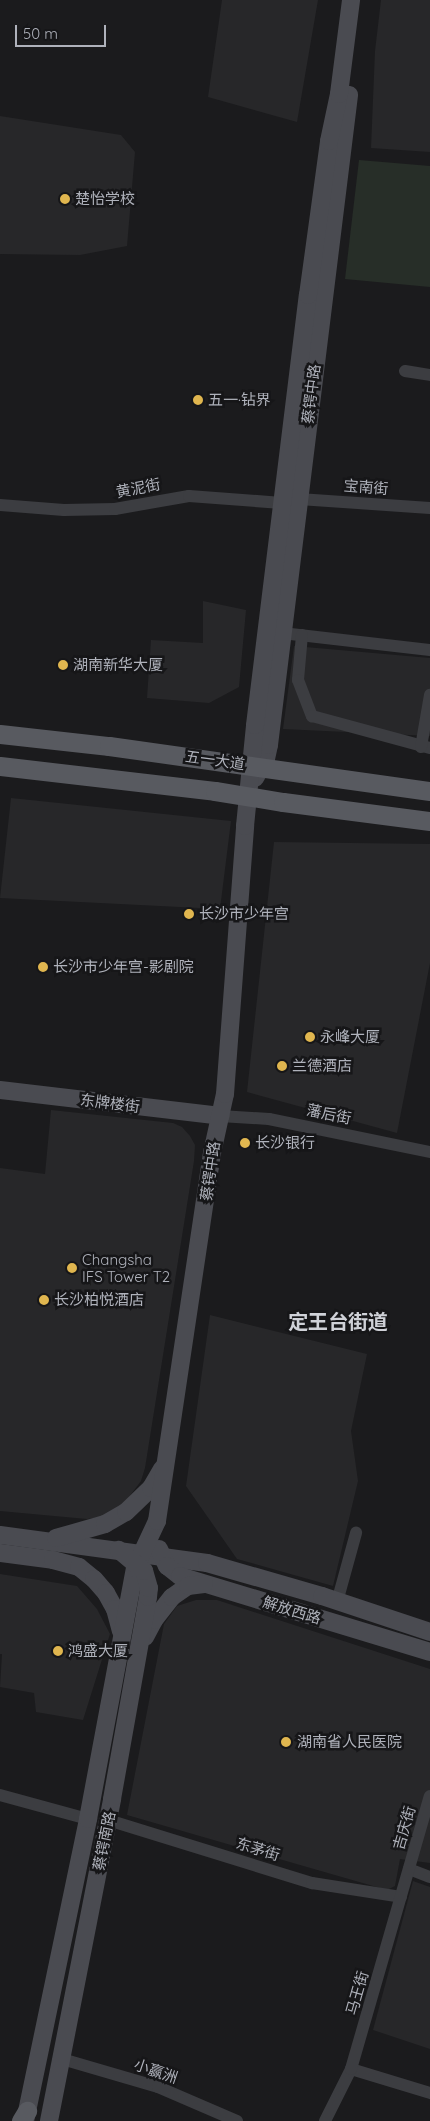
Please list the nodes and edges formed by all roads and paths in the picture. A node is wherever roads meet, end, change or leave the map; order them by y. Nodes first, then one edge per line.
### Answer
1 (351, 0) edge
2 (361, 0) edge
3 (405, 371) dead end
4 (430, 374) edge
5 (291, 501) junction
6 (0, 505) edge
7 (430, 508) edge
8 (282, 633) junction
9 (302, 635) junction
10 (430, 650) edge
11 (430, 696) edge
12 (263, 726) junction
13 (0, 734) edge
14 (425, 748) edge
15 (220, 761) junction
16 (0, 766) edge
17 (301, 773) junction
18 (253, 778) junction
19 (215, 791) junction
20 (430, 791) edge
21 (430, 821) edge
22 (244, 840) junction
23 (0, 1090) edge
24 (220, 1116) junction
25 (430, 1152) edge
26 (165, 1465) junction
27 (157, 1521) junction
28 (356, 1533) dead end
29 (0, 1535) edge
30 (46, 1541) junction
31 (0, 1554) edge
32 (162, 1556) junction
33 (138, 1558) junction
34 (206, 1584) junction
35 (337, 1602) junction
36 (430, 1632) edge
37 (122, 1636) junction
38 (139, 1649) junction
39 (430, 1652) edge
40 (0, 1795) edge
41 (430, 1796) edge
42 (88, 1819) junction
43 (108, 1820) junction
44 (409, 1869) junction
45 (430, 1877) edge
46 (401, 1897) junction
47 (62, 2058) junction
48 (351, 2069) junction
49 (430, 2093) edge
50 (24, 2118) edge
51 (49, 2121) edge
52 (237, 2121) edge
53 (324, 2121) edge

1 - 5 main road, 蔡锷中路
2 - 5 main road, 蔡锷中路
3 - 4 street
5 - 6 street, 黄泥街
5 - 7 street, 宝南街
5 - 8 main road, 蔡锷中路
5 - 12 main road, 蔡锷中路
8 - 9 street
8 - 12 main road, 蔡锷中路
9 - 10 street
9 - 14 street
11 - 14 street
12 - 15 main road
12 - 17 main road
12 - 18 main road, 蔡锷中路
13 - 15 main road, 五一大道
15 - 18 main road, 五一大道
16 - 19 main road, 五一大道
17 - 18 main road, 五一大道
17 - 20 main road, 五一大道
18 - 19 main road, 五一大道
18 - 21 main road, 五一大道
18 - 22 main road, 蔡锷中路
19 - 22 main road
22 - 24 main road, 蔡锷中路
23 - 24 main road, 东牌楼街
24 - 25 street, 藩后街
24 - 26 main road, 蔡锷中路
26 - 27 main road, 蔡锷中路
26 - 30 main road
27 - 32 main road
27 - 33 main road, 蔡锷中路
28 - 35 street
29 - 30 main road
30 - 33 main road, 蔡锷南路
31 - 37 main road
32 - 33 main road, 解放西路
32 - 34 main road, 解放西路
32 - 35 main road, 解放西路
33 - 37 main road, 蔡锷南路
33 - 38 main road, 蔡锷南路
34 - 38 main road
34 - 39 main road, 解放西路
35 - 36 main road, 解放西路
37 - 42 main road, 蔡锷南路
38 - 43 main road, 蔡锷南路
40 - 42 street
41 - 44 street, 吉庆街
42 - 50 main road, 蔡锷南路
43 - 46 street, 东茅街
43 - 47 main road, 蔡锷南路
44 - 45 street
44 - 46 street, 马王街
46 - 48 street, 马王街
47 - 51 main road, 蔡锷南路
47 - 52 street, 小赢洲
48 - 49 street
48 - 53 street, 马王街

